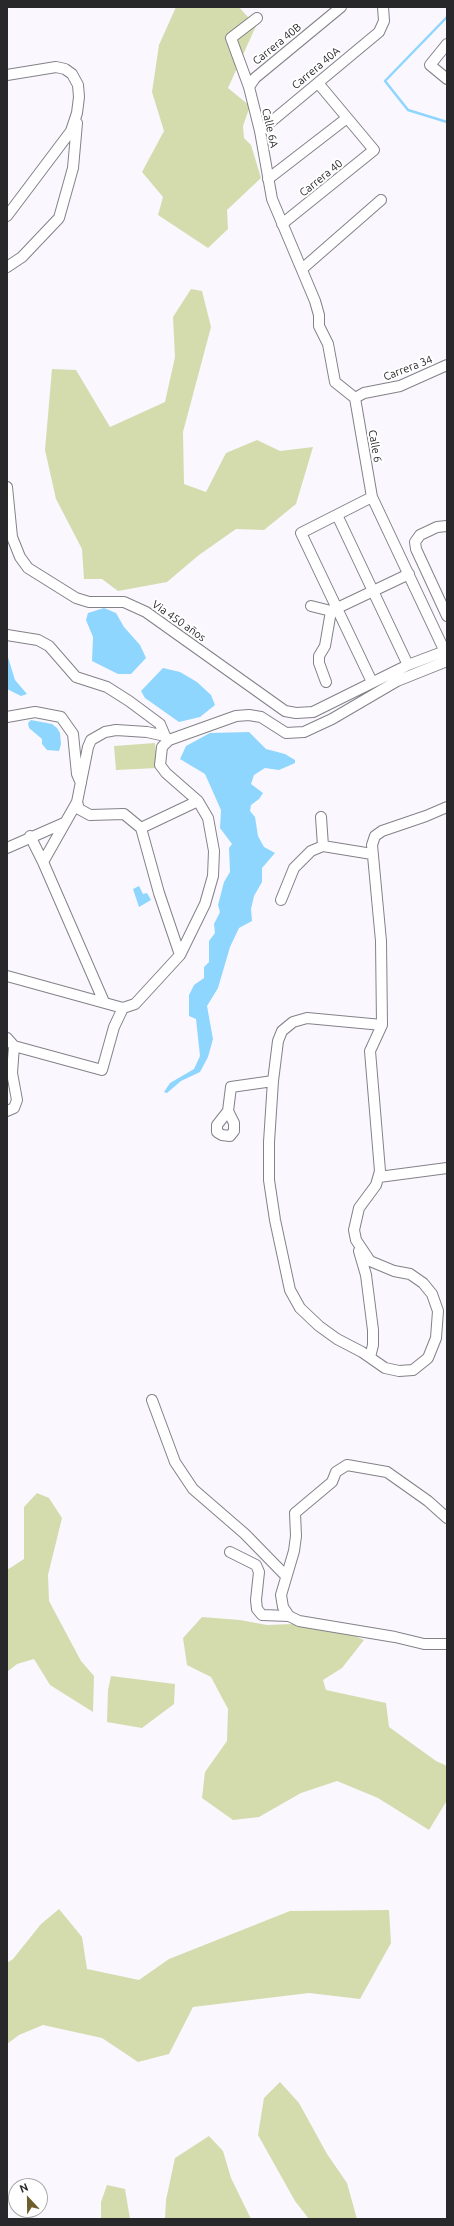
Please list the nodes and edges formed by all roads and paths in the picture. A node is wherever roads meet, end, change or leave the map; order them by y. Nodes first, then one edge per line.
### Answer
1 (341, 7) edge
2 (383, 7) edge
3 (257, 18) dead end
4 (447, 44) edge
5 (7, 75) edge
6 (447, 79) edge
7 (318, 83) junction
8 (249, 87) junction
9 (77, 113) junction
10 (347, 118) junction
11 (260, 131) junction
12 (268, 179) junction
13 (381, 200) dead end
14 (7, 216) edge
15 (282, 224) junction
16 (7, 267) edge
17 (302, 269) junction
18 (447, 365) edge
19 (355, 398) junction
20 (7, 487) edge
21 (372, 497) junction
22 (337, 515) junction
23 (447, 526) edge
24 (409, 574) junction
25 (373, 591) junction
26 (311, 606) dead end
27 (334, 610) junction
28 (447, 616) edge
29 (7, 635) edge
30 (446, 656) edge
31 (408, 665) junction
32 (326, 682) dead end
33 (372, 682) junction
34 (7, 717) edge
35 (167, 738) junction
36 (82, 784) junction
37 (198, 801) junction
38 (77, 802) junction
39 (447, 807) edge
40 (320, 817) dead end
41 (64, 823) junction
42 (141, 828) junction
43 (30, 836) junction
44 (323, 846) junction
45 (7, 848) edge
46 (372, 854) junction
47 (43, 862) junction
48 (281, 900) dead end
49 (180, 955) junction
50 (7, 976) edge
51 (104, 1002) junction
52 (123, 1008) junction
53 (382, 1025) junction
54 (7, 1038) edge
55 (14, 1046) junction
56 (274, 1081) junction
57 (7, 1111) edge
58 (228, 1111) dead end
59 (447, 1168) edge
60 (379, 1177) junction
61 (356, 1240) junction
62 (370, 1357) junction
63 (152, 1400) dead end
64 (447, 1518) edge
65 (230, 1552) dead end
66 (286, 1576) junction
67 (289, 1616) junction
68 (447, 1644) edge

1 - 8 street, Carrera 40B
2 - 7 street, Carrera 40A
3 - 8 street, Calle 6A
4 - 6 street
5 - 9 street
7 - 10 street
7 - 11 street, Carrera 40A
8 - 11 street, Calle 6A
9 - 14 street
9 - 16 street
10 - 12 street
10 - 15 street, Carrera 40
11 - 12 street, Calle 6A
12 - 15 street, Calle 6A
13 - 17 street
15 - 17 street, Calle 6A
17 - 19 street, Calle 6A
18 - 19 street, Carrera 34
19 - 21 street, Calle 6
20 - 33 street, Via 450 años
21 - 22 street
21 - 24 street, Calle 6
22 - 25 street
22 - 27 street
23 - 28 street
24 - 25 street
24 - 30 street, Calle 6
25 - 27 street
25 - 31 street
26 - 27 street
27 - 32 street
27 - 33 street
29 - 35 street
30 - 31 street, Via 450 años
30 - 35 street
31 - 33 street, Via 450 años
34 - 36 street
35 - 36 street
35 - 37 street
36 - 38 street
37 - 42 street
37 - 49 street
38 - 41 street
38 - 42 street
39 - 46 street
40 - 44 street
41 - 43 street
41 - 47 street
42 - 49 street
43 - 45 street
43 - 47 street
44 - 46 street
44 - 48 street
46 - 53 street
47 - 51 street
49 - 52 street
50 - 51 street
51 - 52 street
52 - 55 street
53 - 56 street
53 - 60 street
54 - 55 street
55 - 57 street
56 - 58 street
56 - 62 street
59 - 60 street
60 - 61 street
61 - 62 street
61 - 62 street
63 - 66 street
64 - 66 street
65 - 67 street
66 - 67 street
67 - 68 street

